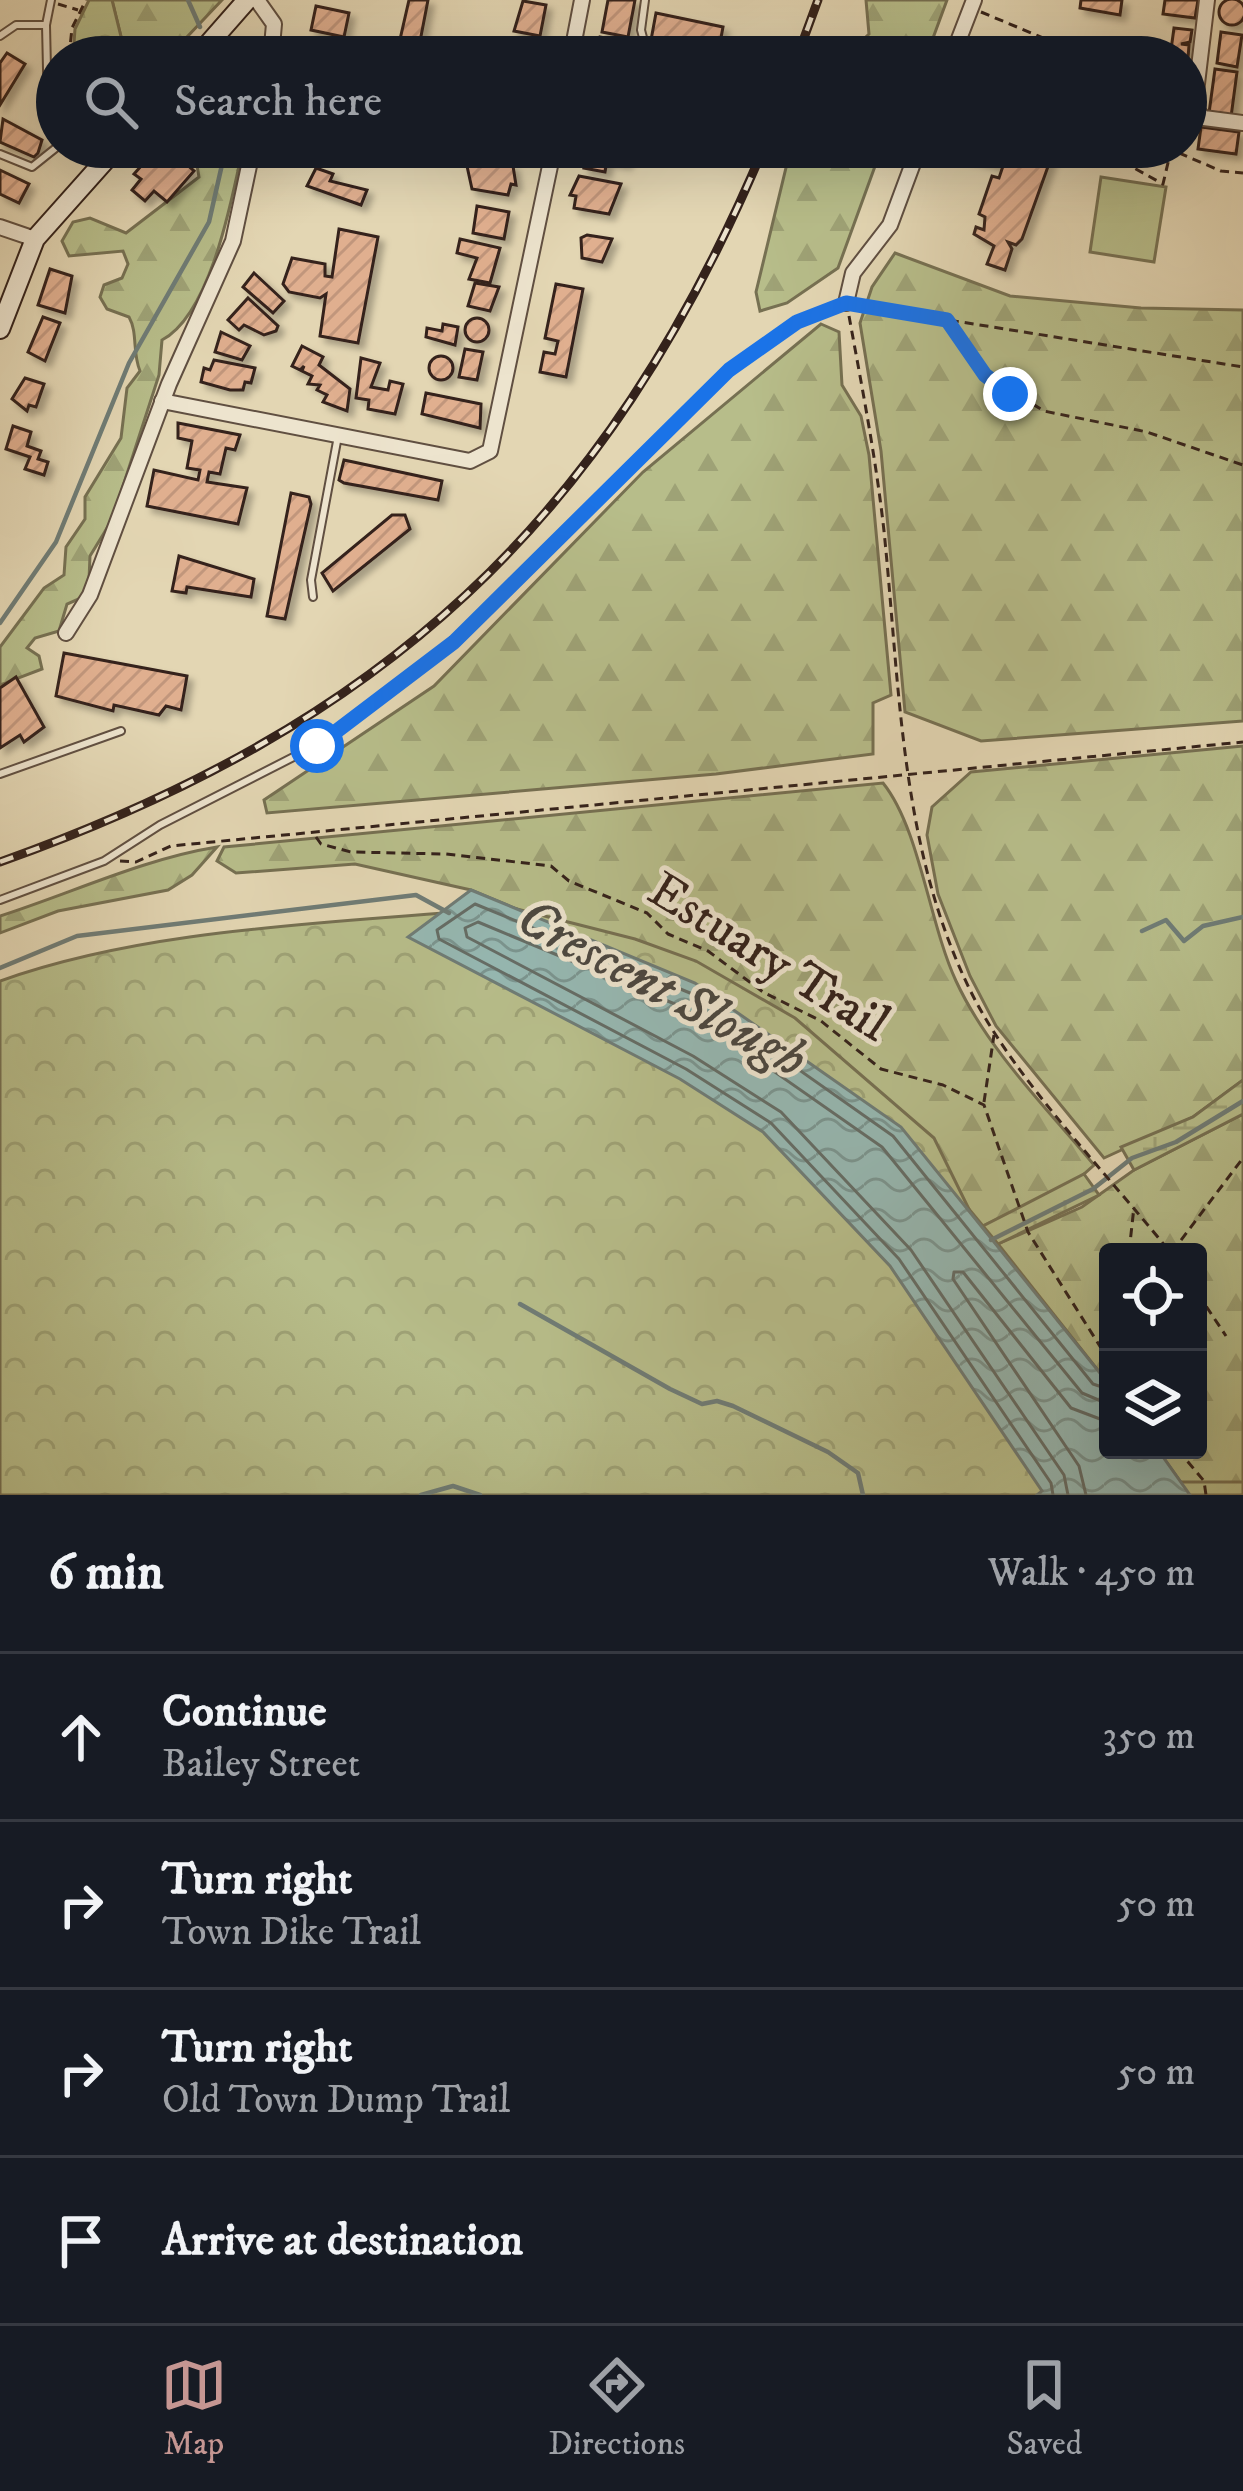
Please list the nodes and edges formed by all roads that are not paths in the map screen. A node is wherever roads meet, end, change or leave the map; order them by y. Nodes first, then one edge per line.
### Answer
1 (247, 0) edge
2 (257, 0) edge
3 (582, 0) edge
4 (645, 0) edge
5 (1207, 0) edge
6 (54, 2) edge
7 (972, 4) edge
8 (46, 25) junction
9 (0, 36) edge
10 (46, 36) edge
11 (215, 36) edge
12 (273, 36) edge
13 (575, 36) edge
14 (642, 36) edge
15 (960, 36) edge
16 (1203, 36) edge
17 (1207, 118) edge
18 (1243, 123) edge
19 (0, 154) edge
20 (36, 164) edge
21 (249, 168) edge
22 (550, 168) edge
23 (911, 168) edge
24 (97, 169) edge
25 (0, 227) edge
26 (35, 239) junction
27 (846, 303) joint
28 (0, 329) edge
29 (162, 401) junction
30 (338, 435) junction
31 (313, 597) dead end
32 (66, 633) dead end
33 (121, 731) dead end
34 (0, 774) edge
35 (0, 900) edge

1 - 11 street
2 - 12 street
3 - 13 street
4 - 14 lane
5 - 16 street
6 - 8 lane
7 - 15 street
8 - 9 lane
8 - 10 lane
17 - 18 street
19 - 20 lane
21 - 29 street
22 - 30 street
23 - 27 street
24 - 26 street
25 - 26 street
26 - 28 street
27 - 35 lane
29 - 30 street
29 - 32 street
30 - 31 lane
33 - 34 lane

